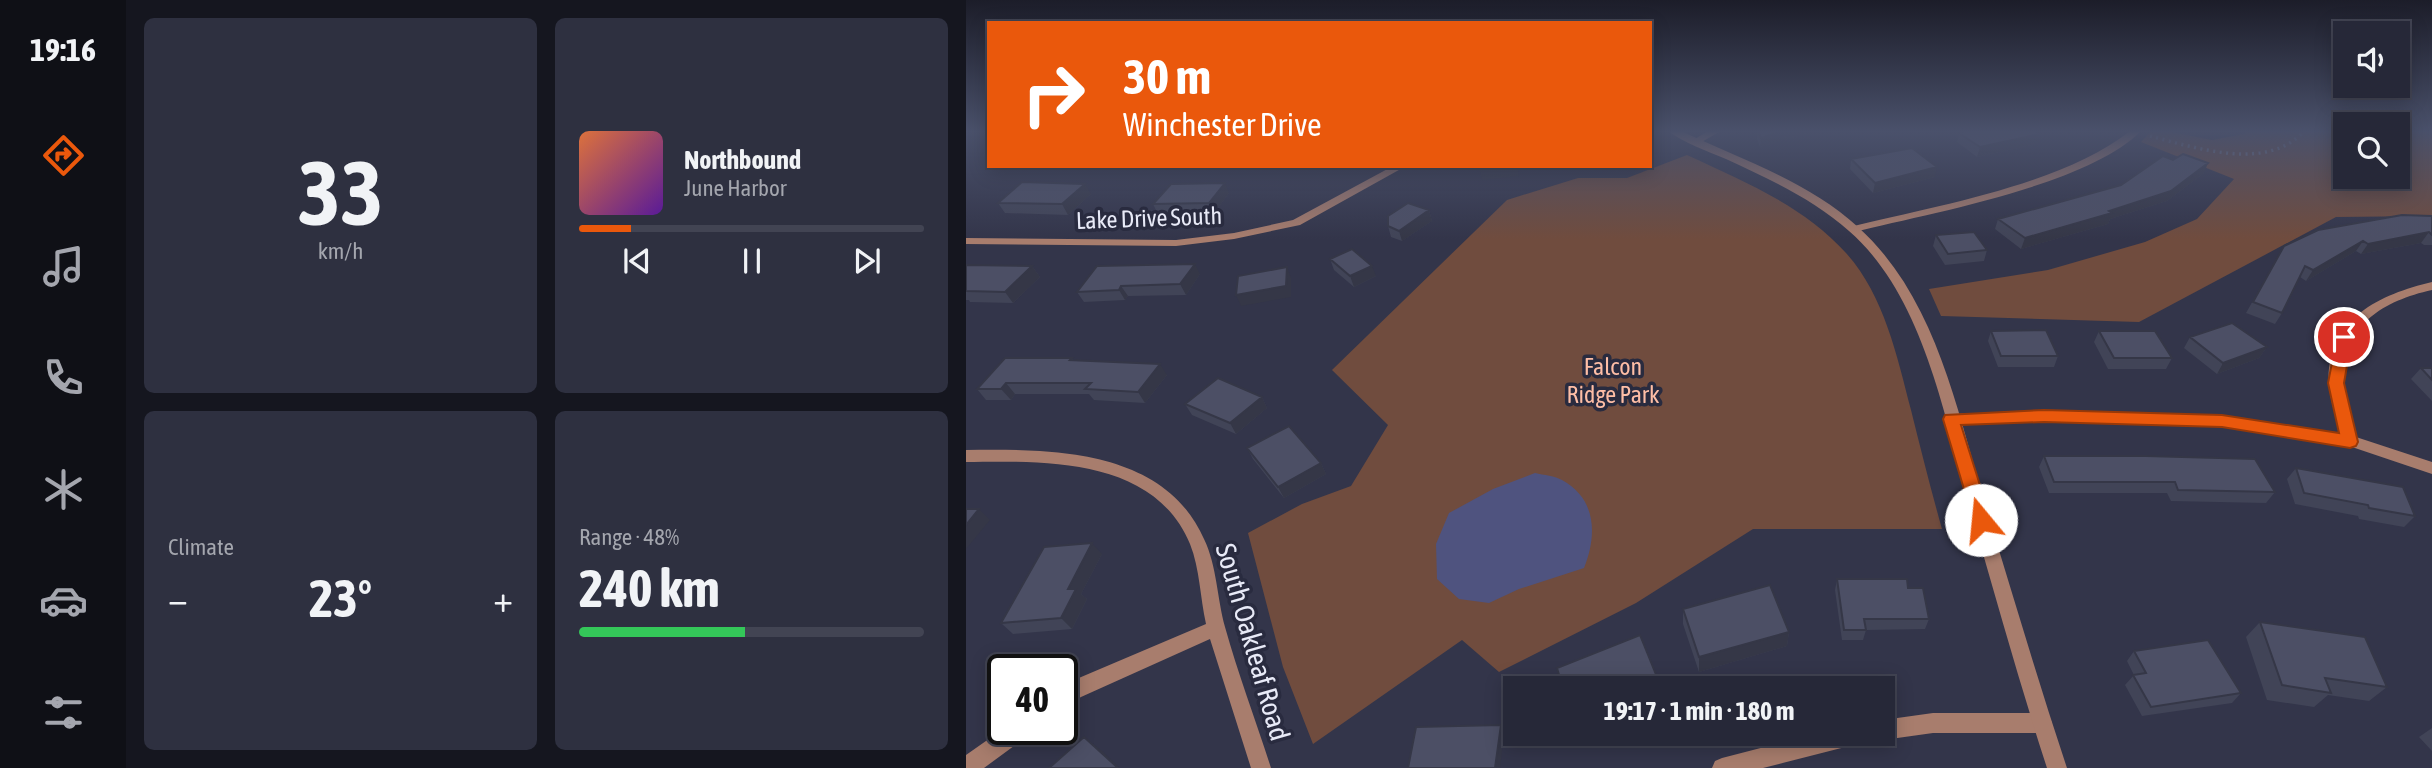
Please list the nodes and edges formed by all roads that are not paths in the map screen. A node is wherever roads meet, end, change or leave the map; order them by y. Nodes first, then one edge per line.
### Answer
1 (1748, 167) edge
2 (2072, 167) edge
3 (1397, 168) edge
4 (1854, 229) junction
5 (966, 241) edge
6 (2432, 286) edge
7 (1951, 419) junction
8 (2350, 442) junction
9 (966, 456) edge
10 (2432, 467) edge
11 (1216, 628) junction
12 (1078, 688) edge
13 (2042, 723) junction
14 (1895, 728) edge
15 (998, 745) edge
16 (1809, 746) edge
17 (966, 768) edge
18 (1262, 768) edge
19 (1722, 768) edge
20 (2057, 768) edge

1 - 4 street
2 - 4 street
3 - 5 street, Lake Drive South
4 - 7 street
6 - 8 street
7 - 8 street
7 - 13 street
8 - 10 street
9 - 11 street, South Oakleaf Road
11 - 12 street
11 - 18 street, South Oakleaf Road
13 - 14 street
13 - 20 street
15 - 17 street
16 - 19 street

